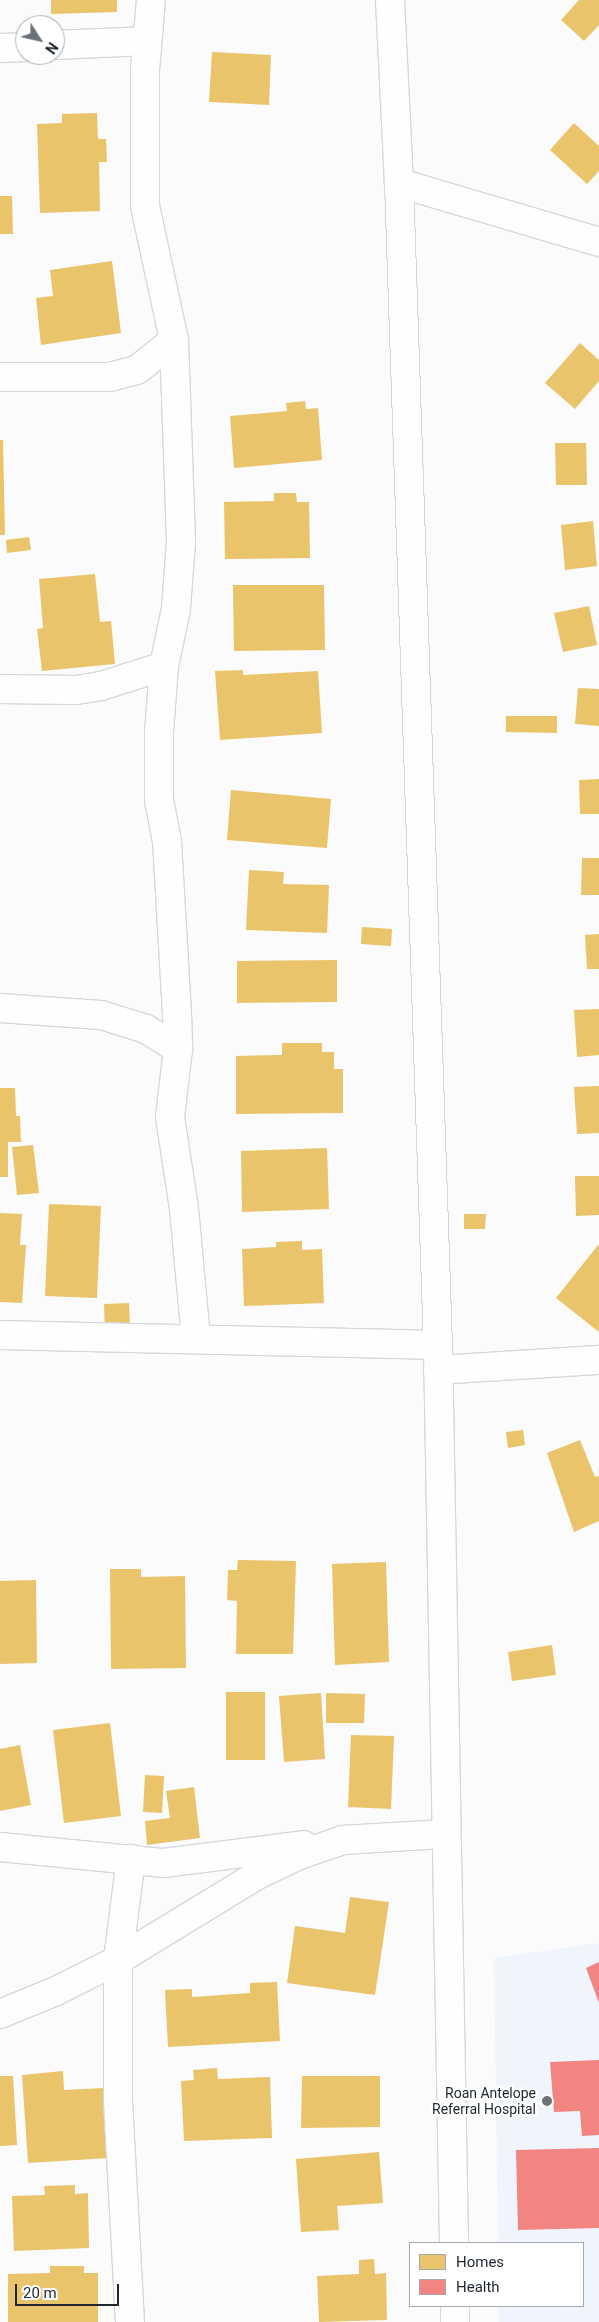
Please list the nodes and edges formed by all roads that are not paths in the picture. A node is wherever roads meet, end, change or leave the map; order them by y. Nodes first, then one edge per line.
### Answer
1 (151, 0) edge
2 (390, 0) edge
3 (148, 41) junction
4 (65, 45) edge
5 (15, 47) edge
6 (0, 48) edge
7 (399, 183) junction
8 (599, 242) edge
9 (174, 340) junction
10 (0, 377) edge
11 (164, 666) junction
12 (0, 689) edge
13 (0, 1008) edge
14 (178, 1049) junction
15 (0, 1334) edge
16 (196, 1338) junction
17 (438, 1358) junction
18 (599, 1360) edge
19 (445, 1834) junction
20 (343, 1840) junction
21 (0, 1847) edge
22 (131, 1859) junction
23 (118, 1960) junction
24 (0, 2014) edge
25 (454, 2242) edge
26 (455, 2307) edge
27 (130, 2322) edge
28 (455, 2322) edge

1 - 3 street
2 - 7 street
3 - 4 street
3 - 9 street
5 - 6 street
7 - 8 street
7 - 17 street
9 - 10 street
9 - 11 street
11 - 12 street
11 - 14 street
13 - 14 street
14 - 16 street
15 - 16 street
16 - 17 street
17 - 18 street
17 - 19 street
19 - 20 street
19 - 25 street
20 - 22 street
20 - 23 street
21 - 22 street
22 - 23 street
23 - 24 street
23 - 27 street
26 - 28 street

